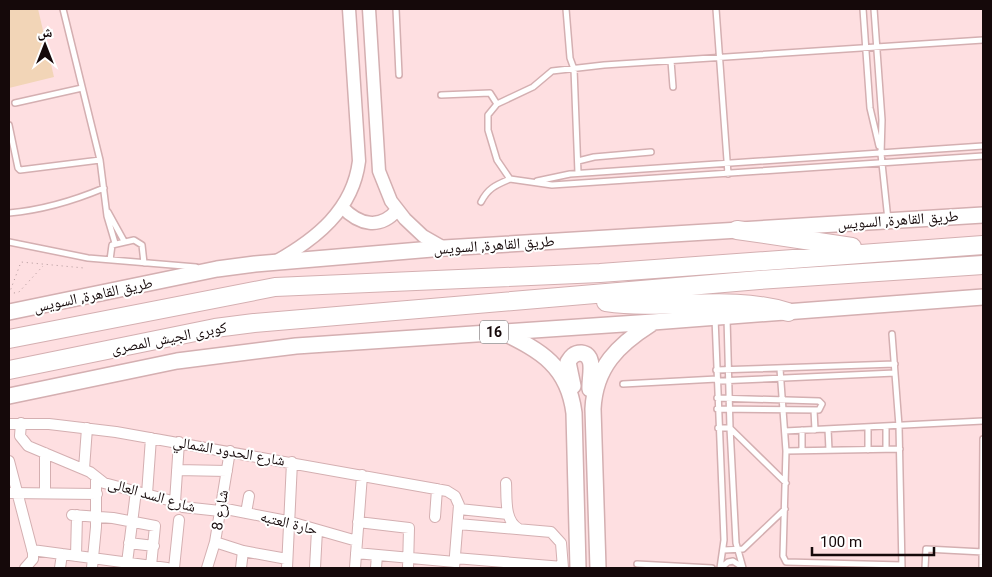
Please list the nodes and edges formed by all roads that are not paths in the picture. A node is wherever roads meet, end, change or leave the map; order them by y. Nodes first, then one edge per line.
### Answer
1 (63, 9) edge
2 (349, 9) edge
3 (369, 9) edge
4 (396, 9) edge
5 (566, 9) edge
6 (716, 9) edge
7 (863, 9) edge
8 (874, 9) edge
9 (983, 40) edge
10 (877, 47) junction
11 (865, 48) junction
12 (720, 58) junction
13 (671, 61) junction
14 (574, 69) junction
15 (399, 75) dead end
16 (673, 87) dead end
17 (82, 88) junction
18 (441, 94) dead end
19 (15, 103) dead end
20 (497, 104) junction
21 (9, 125) edge
22 (983, 146) edge
23 (651, 152) dead end
24 (881, 154) junction
25 (983, 156) edge
26 (100, 160) junction
27 (578, 161) junction
28 (727, 163) junction
29 (882, 164) junction
30 (578, 173) junction
31 (728, 174) junction
32 (510, 179) junction
33 (534, 182) junction
34 (104, 188) junction
35 (481, 202) dead end
36 (342, 207) junction
37 (397, 210) junction
38 (108, 212) junction
39 (9, 213) edge
40 (983, 214) edge
41 (888, 221) junction
42 (737, 230) junction
43 (124, 241) junction
44 (9, 242) edge
45 (115, 243) junction
46 (983, 245) edge
47 (444, 248) junction
48 (887, 252) junction
49 (110, 260) junction
50 (275, 262) junction
51 (144, 263) junction
52 (983, 266) edge
53 (217, 269) junction
54 (316, 284) joint
55 (584, 296) junction
56 (983, 297) edge
57 (9, 312) edge
58 (788, 312) junction
59 (721, 317) junction
60 (653, 322) junction
61 (501, 331) junction
62 (892, 334) dead end
63 (9, 339) edge
64 (895, 364) junction
65 (827, 367) junction
66 (780, 369) junction
67 (9, 370) edge
68 (716, 370) junction
69 (729, 370) junction
70 (895, 373) junction
71 (828, 377) junction
72 (717, 380) junction
73 (781, 380) junction
74 (730, 381) junction
75 (623, 384) dead end
76 (12, 391) edge
77 (717, 398) junction
78 (730, 399) junction
79 (593, 400) junction
80 (782, 400) junction
81 (573, 403) junction
82 (718, 410) junction
83 (730, 410) junction
84 (814, 410) junction
85 (783, 411) junction
86 (983, 421) edge
87 (20, 423) junction
88 (9, 424) edge
89 (886, 426) junction
90 (899, 426) junction
91 (868, 427) junction
92 (87, 428) junction
93 (718, 428) junction
94 (730, 428) junction
95 (828, 429) junction
96 (802, 430) junction
97 (815, 430) junction
98 (785, 431) junction
99 (150, 438) junction
100 (983, 439) edge
101 (179, 442) junction
102 (886, 449) junction
103 (900, 449) junction
104 (802, 450) junction
105 (829, 450) junction
106 (868, 450) junction
107 (230, 451) junction
108 (786, 451) junction
109 (45, 453) junction
110 (9, 461) edge
111 (292, 462) junction
112 (84, 470) junction
113 (177, 470) junction
114 (226, 471) junction
115 (362, 475) junction
116 (96, 477) junction
117 (786, 482) junction
118 (506, 483) dead end
119 (442, 490) junction
120 (12, 492) edge
121 (136, 492) junction
122 (45, 493) junction
123 (96, 494) junction
124 (147, 494) junction
125 (250, 496) dead end
126 (983, 499) edge
127 (175, 502) junction
128 (221, 509) junction
129 (459, 509) junction
130 (786, 509) junction
131 (246, 513) junction
132 (508, 514) junction
133 (96, 516) junction
134 (435, 517) dead end
135 (179, 520) dead end
136 (132, 521) junction
137 (289, 522) junction
138 (358, 522) junction
139 (458, 524) junction
140 (519, 529) junction
141 (317, 530) junction
142 (357, 541) junction
143 (215, 542) junction
144 (130, 543) junction
145 (154, 546) junction
146 (32, 550) junction
147 (243, 550) junction
148 (724, 550) junction
149 (737, 550) junction
150 (983, 552) edge
151 (356, 553) junction
152 (62, 554) junction
153 (377, 555) junction
154 (76, 556) junction
155 (93, 563) edge
156 (127, 563) junction
157 (408, 563) edge
158 (455, 563) edge
159 (287, 564) edge
160 (637, 564) dead end
161 (147, 566) edge
162 (902, 567) edge
163 (25, 568) edge
164 (60, 568) edge
165 (167, 568) edge
166 (174, 568) edge
167 (207, 568) edge
168 (241, 568) edge
169 (314, 568) edge
170 (354, 568) edge
171 (376, 568) edge
172 (563, 568) edge
173 (578, 568) edge
174 (598, 568) edge
175 (712, 568) edge
176 (721, 568) edge
177 (743, 568) edge
178 (925, 568) edge
179 (982, 568) edge

1 - 17 lane
2 - 36 street
3 - 37 street
4 - 15 lane
5 - 14 lane
6 - 12 lane
7 - 11 lane
8 - 10 lane
9 - 10 lane
10 - 11 lane
10 - 24 lane
11 - 12 lane
11 - 24 lane
12 - 13 lane
12 - 28 lane
13 - 14 lane
13 - 16 lane
14 - 20 lane
14 - 27 lane
17 - 19 lane
17 - 26 lane
18 - 20 lane
20 - 32 lane
21 - 26 lane
22 - 24 lane
23 - 27 lane
24 - 28 lane
24 - 29 lane
25 - 29 lane
26 - 34 lane
27 - 30 lane
28 - 30 lane
28 - 31 lane
29 - 31 lane
29 - 41 lane
30 - 33 lane
31 - 33 lane
32 - 33 lane
32 - 35 lane
34 - 38 lane
34 - 39 lane
36 - 37 street
36 - 50 street
37 - 47 street
38 - 43 lane
38 - 45 lane
40 - 41 main road, طريق القاهرة, السويس
41 - 42 main road, طريق القاهرة, السويس
42 - 47 main road, طريق القاهرة, السويس
42 - 48 highway
43 - 45 lane
43 - 51 lane
44 - 49 lane
45 - 49 lane
46 - 48 highway, طريق القاهرة, السويس
47 - 50 main road, طريق القاهرة, السويس
48 - 54 highway, طريق القاهرة, السويس
49 - 51 lane
50 - 53 main road, طريق القاهرة, السويس
51 - 53 lane
52 - 55 highway, 16
53 - 57 main road, طريق القاهرة, السويس
54 - 63 highway, كوبرى الجيش المصرى
55 - 58 highway, 16
55 - 67 highway, كوبرى الجيش المصرى / 16
56 - 58 main road, 16
58 - 59 main road, 16
59 - 60 main road, 16
59 - 68 lane
59 - 69 lane
60 - 61 main road, 16
60 - 79 main road
61 - 76 main road, 16
61 - 81 main road
62 - 64 lane
64 - 65 lane
64 - 70 lane
65 - 66 lane
65 - 71 lane
66 - 69 lane
66 - 73 lane
68 - 69 lane
68 - 72 lane
69 - 74 lane
70 - 71 lane
70 - 90 lane
71 - 73 lane
72 - 74 lane
72 - 75 lane
72 - 77 lane
73 - 74 lane
73 - 80 lane
74 - 78 lane
77 - 78 lane
77 - 82 lane
78 - 80 lane
78 - 83 lane
79 - 81 main road
79 - 174 main road
80 - 84 lane
80 - 85 lane
81 - 173 main road
82 - 83 lane
82 - 93 lane
83 - 85 lane
83 - 94 lane
84 - 85 lane
84 - 97 lane
85 - 98 lane
86 - 90 lane
87 - 88 street, شارع الحدود الشمالي
87 - 92 street, شارع الحدود الشمالي
87 - 109 street, شارع السد العالى
89 - 90 lane
89 - 91 lane
89 - 102 lane
90 - 103 lane
91 - 95 lane
91 - 106 lane
92 - 99 street, شارع الحدود الشمالي
92 - 112 street
93 - 94 lane
93 - 148 lane
94 - 117 lane
94 - 149 lane
95 - 97 lane
95 - 105 lane
96 - 97 lane
96 - 98 lane
96 - 104 lane
98 - 108 lane
99 - 101 street, شارع الحدود الشمالي
99 - 124 street
100 - 126 lane
101 - 107 street, شارع الحدود الشمالي
101 - 113 street
102 - 103 lane
102 - 106 lane
103 - 162 lane
104 - 105 lane
104 - 108 lane
105 - 106 lane
107 - 111 street, شارع الحدود الشمالي
107 - 114 street, شارع 8
108 - 117 lane
109 - 112 street, شارع السد العالى
109 - 122 street
110 - 120 street
111 - 115 street, شارع الحدود الشمالي
111 - 137 street
112 - 116 street, شارع السد العالى
113 - 114 street
113 - 127 street
114 - 128 street, شارع 8
115 - 119 street, شارع الحدود الشمالي
115 - 138 street
116 - 121 street, شارع السد العالى
116 - 123 street
117 - 130 lane
118 - 132 street
119 - 129 street
119 - 134 street
120 - 122 street
120 - 146 street
121 - 124 street, شارع السد العالى
121 - 136 street
122 - 123 street
123 - 133 street
124 - 127 street, شارع السد العالى
125 - 131 street
126 - 150 lane
127 - 128 street, شارع السد العالى
128 - 131 street, حارة العتبه
128 - 143 street, شارع 8
129 - 132 street
129 - 139 street
130 - 149 lane
130 - 162 lane
131 - 137 street, حارة العتبه
132 - 140 street
133 - 136 street
133 - 154 street
133 - 155 street
135 - 166 street
136 - 144 street
136 - 145 street
137 - 141 street, حارة العتبه
137 - 159 street
138 - 142 street
138 - 157 street
139 - 140 street
139 - 158 street
140 - 172 street
141 - 142 street, حارة العتبه
141 - 169 street
142 - 151 street
143 - 147 street
143 - 167 street, شارع 8
144 - 145 street
144 - 156 street
145 - 161 street
146 - 152 street
146 - 163 street
147 - 159 street
147 - 168 street
148 - 149 lane
148 - 176 lane
149 - 177 lane
150 - 178 lane
150 - 179 lane
151 - 153 street
151 - 170 street
152 - 154 street
152 - 164 street
153 - 157 street
153 - 171 street
154 - 155 street
155 - 156 street
156 - 161 street
157 - 158 street
158 - 172 street
160 - 175 lane
161 - 165 street
176 - 177 lane

